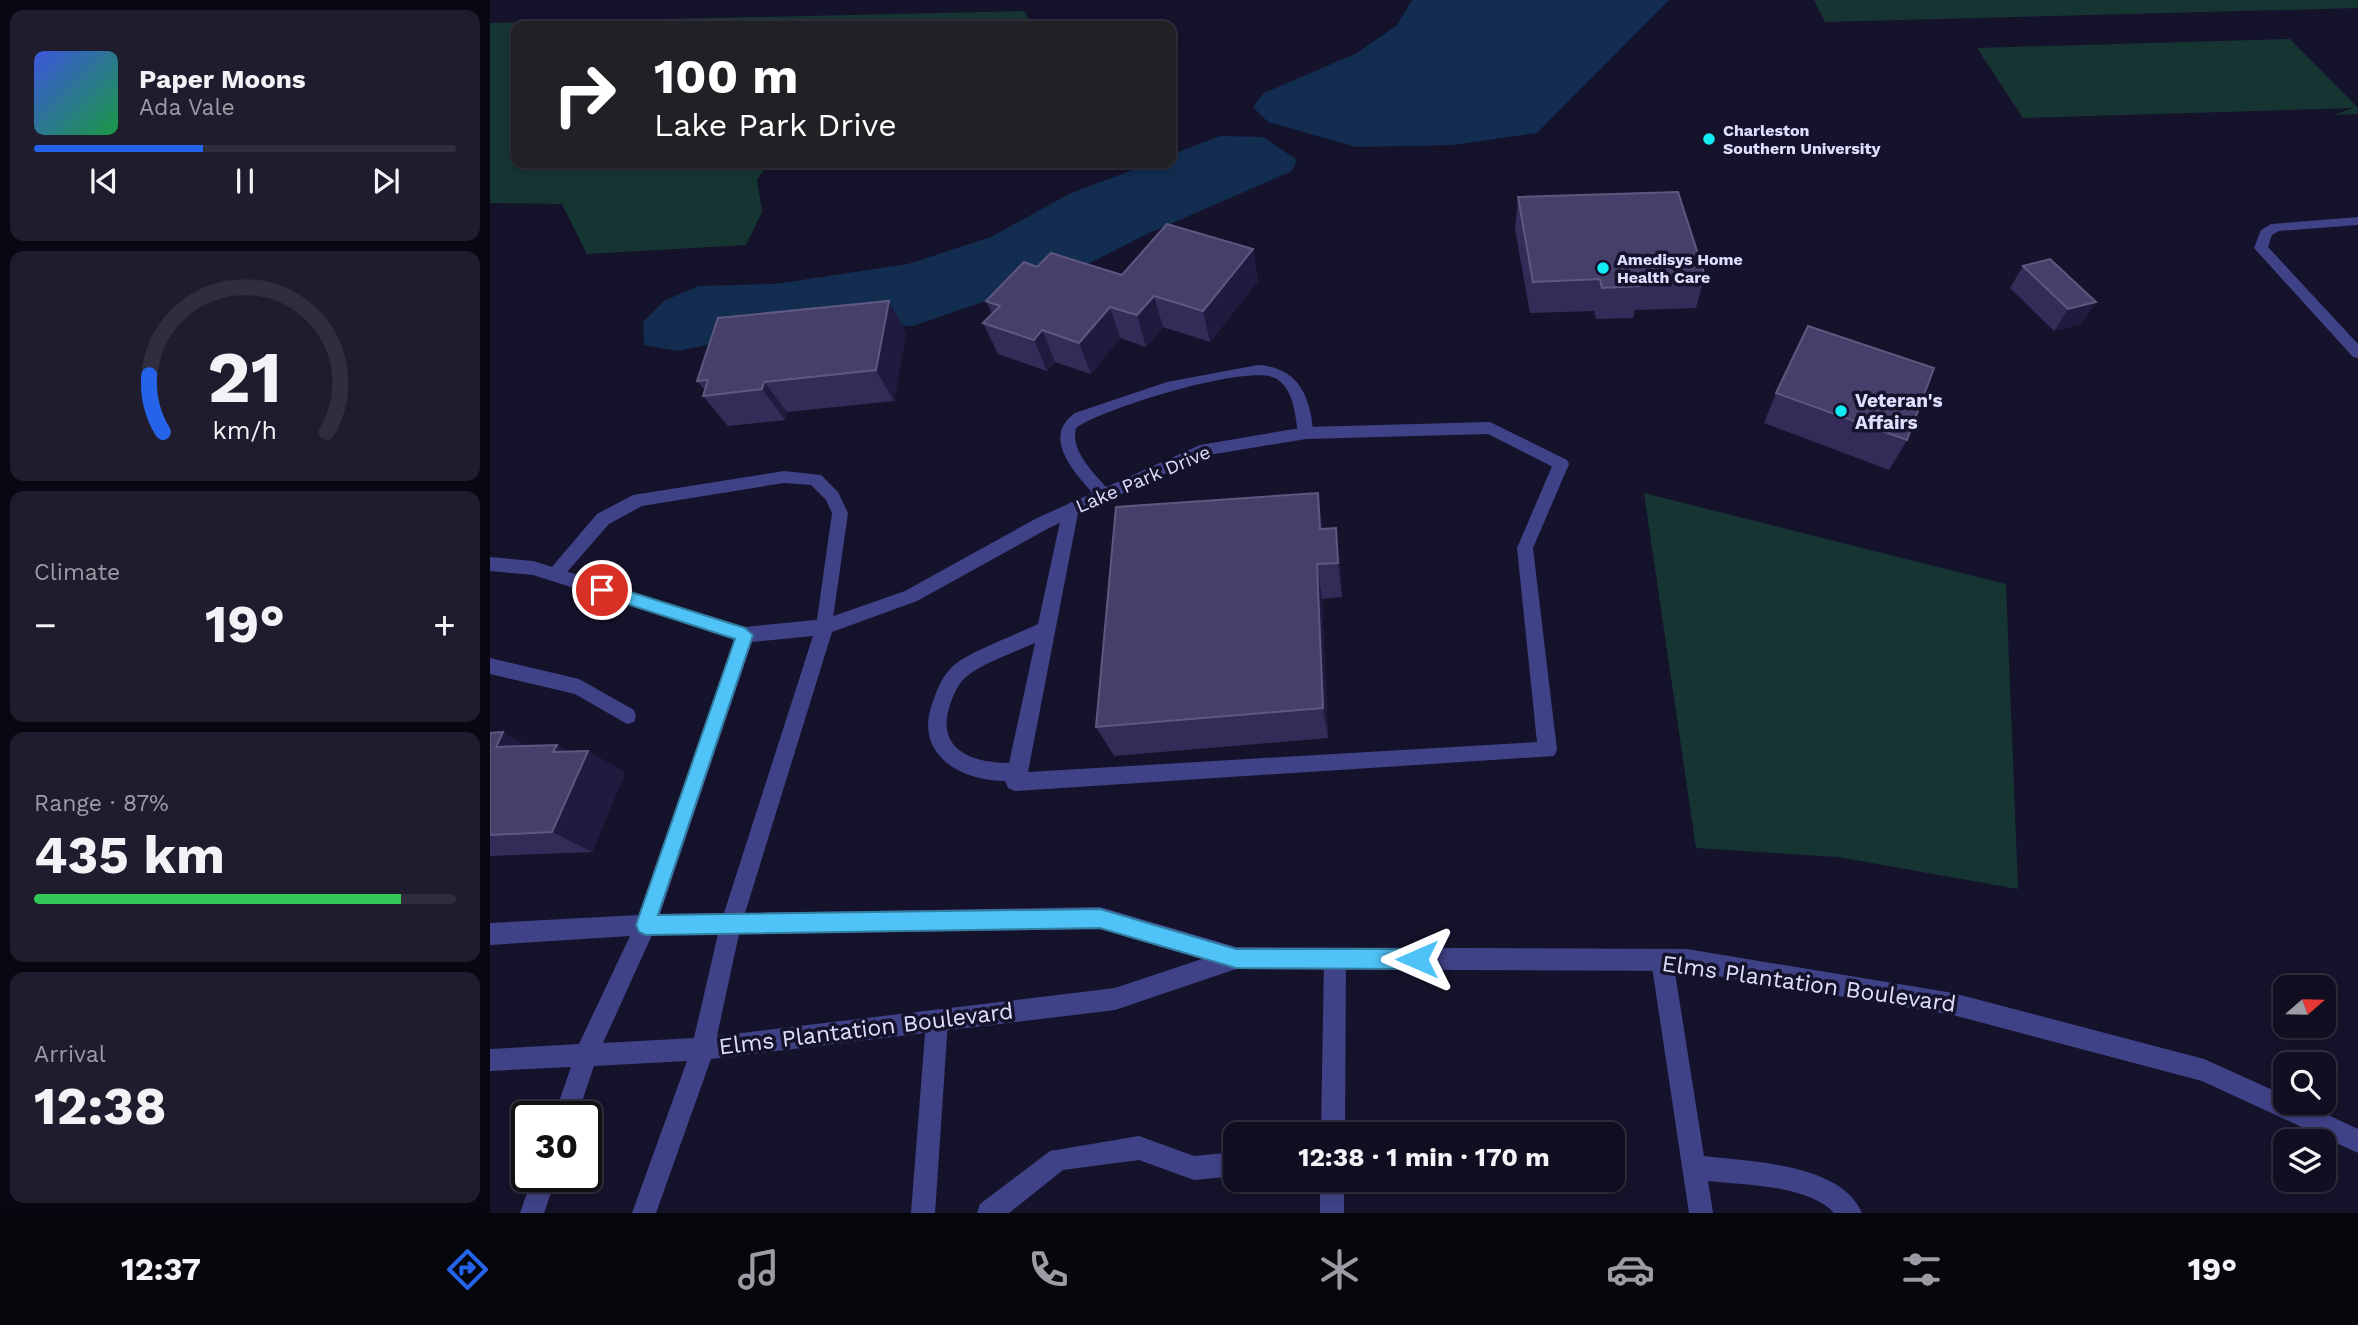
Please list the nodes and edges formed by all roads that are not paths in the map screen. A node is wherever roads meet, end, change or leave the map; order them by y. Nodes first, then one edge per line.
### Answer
1 (2358, 221) edge
2 (2358, 353) edge
3 (1306, 433) junction
4 (1102, 493) junction
5 (1071, 509) junction
6 (490, 564) edge
7 (554, 575) junction
8 (825, 627) junction
9 (1047, 628) junction
10 (745, 635) junction
11 (490, 666) edge
12 (627, 716) dead end
13 (1018, 772) junction
14 (732, 923) junction
15 (646, 925) junction
16 (490, 934) edge
17 (1236, 958) junction
18 (1335, 959) junction
19 (1662, 960) junction
20 (937, 1021) junction
21 (703, 1049) junction
22 (587, 1054) junction
23 (490, 1060) edge
24 (571, 1101) edge
25 (1332, 1122) edge
26 (2358, 1141) edge
27 (1223, 1165) edge
28 (1694, 1167) junction
29 (539, 1192) edge
30 (1332, 1192) edge
31 (532, 1213) edge
32 (644, 1213) edge
33 (923, 1213) edge
34 (989, 1213) edge
35 (1332, 1213) edge
36 (1701, 1213) edge
37 (1850, 1213) edge

1 - 2 street
3 - 4 street, Lake Park Drive
3 - 4 street
3 - 13 street, Lake Park Drive
4 - 5 street, Lake Park Drive
5 - 8 street, Lake Park Drive
5 - 9 street
6 - 7 street, Lake Park Drive
7 - 8 street
7 - 10 street, Lake Park Drive
8 - 10 street, Lake Park Drive
8 - 14 street
9 - 13 street
9 - 13 street
10 - 15 street
11 - 12 street
14 - 15 street, Elms Plantation Boulevard
14 - 17 street, Elms Plantation Boulevard
14 - 21 street
15 - 16 street, Elms Plantation Boulevard
15 - 22 street
17 - 18 street, Elms Plantation Boulevard
17 - 20 street, Elms Plantation Boulevard
18 - 19 street, Elms Plantation Boulevard
18 - 25 street
19 - 26 street, Elms Plantation Boulevard
19 - 28 street
20 - 21 street, Elms Plantation Boulevard
20 - 33 street
21 - 22 street, Elms Plantation Boulevard
21 - 32 street
22 - 23 street, Elms Plantation Boulevard
22 - 24 street
27 - 34 street
28 - 36 street
28 - 37 street
29 - 31 street
30 - 35 street

